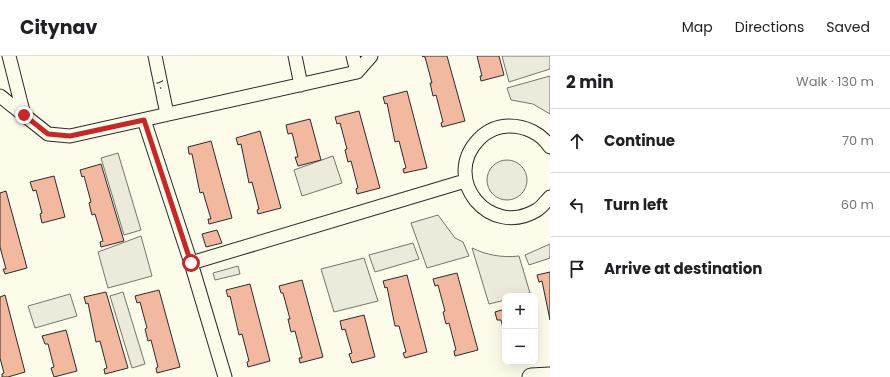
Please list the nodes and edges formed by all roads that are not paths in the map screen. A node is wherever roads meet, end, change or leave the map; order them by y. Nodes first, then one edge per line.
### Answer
1 (9, 56) edge
2 (155, 56) edge
3 (295, 56) edge
4 (353, 56) edge
5 (371, 56) edge
6 (357, 72) junction
7 (301, 85) junction
8 (0, 96) edge
9 (168, 114) junction
10 (24, 115) junction
11 (144, 120) junction
12 (550, 147) edge
13 (465, 181) junction
14 (550, 197) edge
15 (191, 263) junction
16 (550, 376) edge
17 (225, 377) edge
18 (531, 377) edge

1 - 10 street
2 - 9 street, ۱۰
3 - 7 street
4 - 6 street
5 - 6 street
6 - 7 street
7 - 9 street
8 - 10 street
9 - 11 street
10 - 11 street
11 - 15 street
12 - 13 street
13 - 14 street
13 - 15 street
15 - 17 street
16 - 18 street

